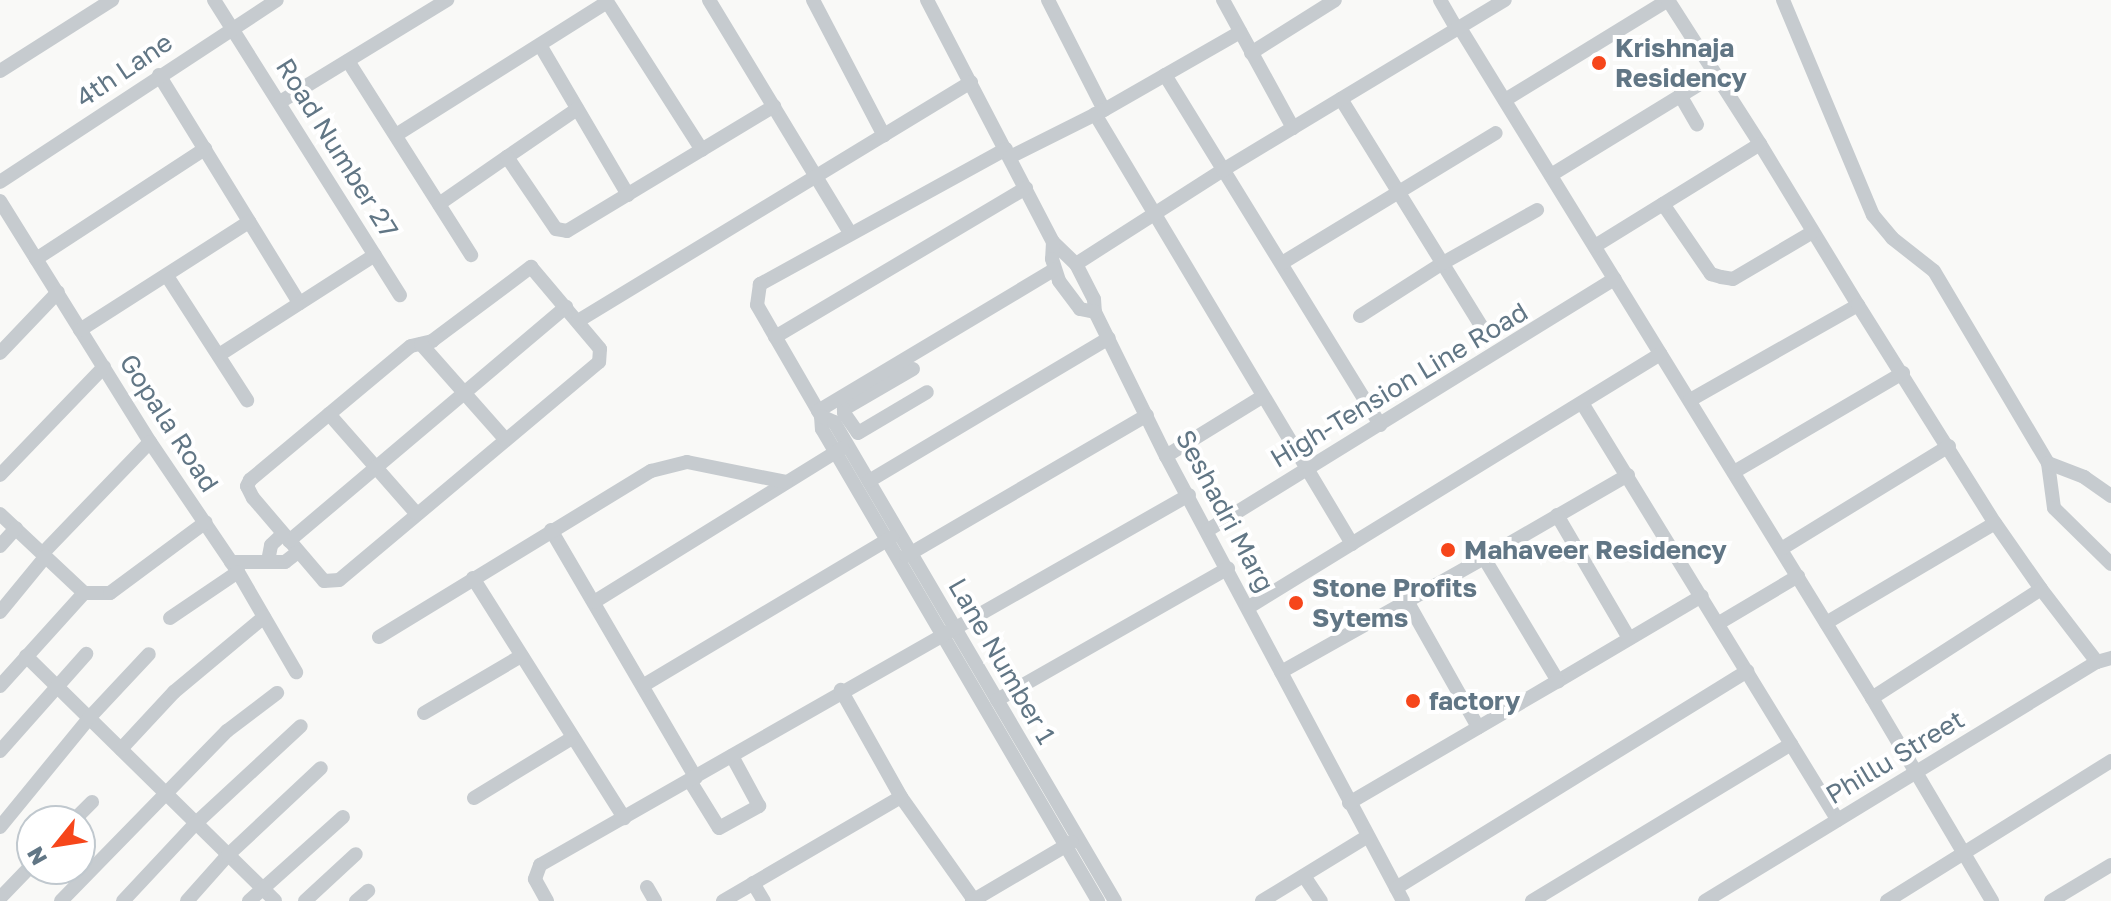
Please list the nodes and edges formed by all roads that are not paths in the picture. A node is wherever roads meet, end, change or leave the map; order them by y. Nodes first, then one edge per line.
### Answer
1 (112, 0) edge
2 (214, 0) edge
3 (277, 0) edge
4 (447, 0) edge
5 (709, 0) edge
6 (813, 0) edge
7 (1048, 0) edge
8 (1223, 0) edge
9 (1335, 0) edge
10 (1440, 0) edge
11 (1668, 0) edge
12 (1783, 0) edge
13 (607, 1) edge
14 (931, 2) edge
15 (1498, 2) edge
16 (232, 27) junction
17 (1458, 28) junction
18 (1240, 32) junction
19 (540, 45) junction
20 (1251, 53) junction
21 (348, 61) junction
22 (0, 71) edge
23 (1716, 74) junction
24 (159, 75) junction
25 (1165, 75) junction
26 (971, 82) junction
27 (1341, 99) junction
28 (1682, 99) junction
29 (1505, 100) junction
30 (280, 102) junction
31 (1728, 105) dead end
32 (774, 106) junction
33 (577, 109) junction
34 (1100, 112) junction
35 (1697, 125) dead end
36 (1293, 128) junction
37 (1496, 133) dead end
38 (396, 135) junction
39 (884, 136) junction
40 (1760, 144) junction
41 (205, 149) junction
42 (702, 150) junction
43 (1008, 153) junction
44 (507, 157) junction
45 (1223, 170) junction
46 (1551, 175) junction
47 (817, 177) junction
48 (0, 182) edge
49 (1026, 188) junction
50 (1398, 191) junction
51 (628, 195) junction
52 (0, 201) edge
53 (439, 204) junction
54 (1663, 204) junction
55 (1537, 210) dead end
56 (1156, 212) junction
57 (5, 220) edge
58 (249, 222) junction
59 (850, 233) junction
60 (1811, 233) junction
61 (1053, 242) junction
62 (1595, 246) junction
63 (375, 255) junction
64 (471, 255) dead end
65 (36, 259) junction
66 (1282, 263) junction
67 (1443, 263) junction
68 (1076, 264) junction
69 (1054, 270) junction
70 (167, 276) junction
71 (1615, 279) junction
72 (58, 292) junction
73 (400, 295) dead end
74 (299, 303) junction
75 (1858, 305) junction
76 (566, 307) junction
77 (1095, 312) junction
78 (1360, 316) dead end
79 (578, 321) junction
80 (80, 330) junction
81 (1487, 335) dead end
82 (775, 337) junction
83 (1109, 338) junction
84 (421, 344) junction
85 (0, 353) edge
86 (1661, 354) junction
87 (219, 355) junction
88 (104, 367) junction
89 (913, 369) dead end
90 (1903, 373) junction
91 (880, 381) junction
92 (927, 392) dead end
93 (464, 393) junction
94 (1262, 397) junction
95 (247, 400) dead end
96 (1690, 400) junction
97 (1582, 403) junction
98 (898, 410) junction
99 (329, 414) junction
100 (820, 414) junction
101 (1147, 415) junction
102 (1380, 425) junction
103 (505, 439) junction
104 (150, 442) junction
105 (1949, 446) junction
106 (842, 448) junction
107 (1166, 456) junction
108 (2048, 463) junction
109 (377, 468) junction
110 (1306, 470) junction
111 (1734, 472) junction
112 (0, 475) edge
113 (1628, 475) junction
114 (869, 481) junction
115 (786, 482) junction
116 (1189, 495) junction
117 (2111, 496) edge
118 (416, 513) junction
119 (0, 514) edge
120 (1557, 515) junction
121 (206, 522) junction
122 (1995, 523) junction
123 (16, 528) junction
124 (551, 530) junction
125 (1208, 530) junction
126 (893, 537) junction
127 (290, 542) junction
128 (1352, 544) junction
129 (0, 546) edge
130 (1781, 549) junction
131 (44, 554) junction
132 (905, 557) junction
133 (1484, 558) junction
134 (268, 561) junction
135 (2111, 564) edge
136 (234, 567) junction
137 (1228, 568) junction
138 (1798, 576) junction
139 (473, 578) junction
140 (2041, 589) junction
141 (84, 593) junction
142 (1702, 596) junction
143 (1407, 601) junction
144 (594, 602) junction
145 (1249, 607) junction
146 (0, 612) edge
147 (264, 617) junction
148 (170, 618) dead end
149 (1719, 623) junction
150 (1826, 623) junction
151 (947, 629) junction
152 (379, 637) dead end
153 (1629, 638) junction
154 (86, 654) dead end
155 (149, 654) dead end
156 (26, 656) junction
157 (521, 656) junction
158 (2104, 660) edge
159 (1747, 671) junction
160 (296, 672) dead end
161 (1281, 672) junction
162 (1558, 681) junction
163 (58, 685) junction
164 (644, 685) junction
165 (0, 686) edge
166 (841, 690) junction
167 (277, 693) dead end
168 (1872, 698) junction
169 (997, 700) junction
170 (424, 713) dead end
171 (90, 717) junction
172 (301, 726) dead end
173 (1478, 727) junction
174 (572, 738) junction
175 (1791, 744) junction
176 (121, 749) junction
177 (0, 751) edge
178 (732, 756) junction
179 (2111, 761) edge
180 (321, 768) dead end
181 (1917, 772) junction
182 (693, 779) junction
183 (164, 794) junction
184 (901, 797) junction
185 (474, 798) dead end
186 (92, 802) dead end
187 (1349, 803) junction
188 (89, 805) edge
189 (343, 817) dead end
190 (624, 818) junction
191 (1838, 820) junction
192 (195, 824) junction
193 (0, 827) edge
194 (1368, 836) junction
195 (1072, 842) junction
196 (356, 854) dead end
197 (1964, 854) junction
198 (228, 855) junction
199 (2111, 865) edge
200 (1304, 876) junction
201 (16, 882) edge
202 (753, 883) junction
203 (647, 887) dead end
204 (263, 890) junction
205 (368, 891) dead end
206 (1399, 894) edge
207 (0, 898) edge
208 (61, 901) edge
209 (123, 901) edge
210 (187, 901) edge
211 (249, 901) edge
212 (275, 901) edge
213 (305, 901) edge
214 (356, 901) edge
215 (547, 901) edge
216 (655, 901) edge
217 (723, 901) edge
218 (764, 901) edge
219 (973, 901) edge
220 (1098, 901) edge
221 (1115, 901) edge
222 (1262, 901) edge
223 (1321, 901) edge
224 (1532, 901) edge
225 (1705, 901) edge
226 (1887, 901) edge
227 (1992, 901) edge
228 (2051, 901) edge

1 - 22 street
2 - 16 street, Road Number 27
3 - 16 street, 4th Lane
4 - 21 street
5 - 32 street
6 - 39 street
7 - 34 street
8 - 18 street
9 - 20 street
10 - 17 street
11 - 23 street
11 - 29 street
12 - 108 street
13 - 19 street
13 - 42 street
14 - 26 street, Seshadri Marg
15 - 17 street
16 - 24 street, 4th Lane
16 - 30 street, Road Number 27
17 - 27 street
17 - 29 street
18 - 20 street
18 - 25 street
19 - 33 street
19 - 38 street
20 - 36 street
21 - 30 street
21 - 38 street
23 - 28 street
23 - 40 street
24 - 41 street
24 - 48 street, 4th Lane
25 - 34 street
25 - 45 street
26 - 39 street
26 - 43 street, Seshadri Marg
27 - 36 street
27 - 50 street
28 - 31 street
28 - 35 street
28 - 46 street
29 - 46 street
30 - 63 street, Road Number 27
32 - 42 street
32 - 47 street
33 - 44 street
33 - 51 street
34 - 43 street
34 - 56 street
36 - 45 street
37 - 50 street
38 - 53 street
39 - 47 street
40 - 54 street
40 - 60 street
41 - 58 street
41 - 65 street
42 - 51 street
43 - 49 street, Seshadri Marg
43 - 59 street
44 - 51 street
44 - 53 street
45 - 56 street
45 - 66 street
46 - 62 street
47 - 59 street
47 - 79 street
49 - 61 street, Seshadri Marg
49 - 82 street
50 - 66 street
50 - 67 street
52 - 57 street, Gopala Road
53 - 64 street
54 - 60 street
54 - 62 street
55 - 67 street
56 - 68 street
56 - 94 street
57 - 65 street, Gopala Road
58 - 70 street
58 - 74 street
59 - 82 street
60 - 75 street
61 - 68 street, Seshadri Marg
61 - 69 street, Seshadri Marg
62 - 71 street
63 - 73 street, Road Number 27
63 - 74 street
65 - 72 street, Gopala Road
66 - 102 street
67 - 78 street
67 - 81 street
68 - 77 street, Seshadri Marg
69 - 77 street, Seshadri Marg
69 - 91 street
70 - 80 street
70 - 87 street
71 - 86 street
71 - 102 street, High-Tension Line Road
72 - 80 street, Gopala Road
72 - 85 street
74 - 87 street
75 - 90 street
75 - 96 street
76 - 79 street
76 - 84 street
76 - 93 street
77 - 83 street, Seshadri Marg
79 - 103 street
80 - 88 street, Gopala Road
82 - 100 street
83 - 101 street, Seshadri Marg
83 - 114 street
84 - 93 street
84 - 99 street
86 - 96 street
86 - 97 street
87 - 95 street
88 - 104 street, Gopala Road
88 - 112 street
89 - 91 street
90 - 105 street
90 - 111 street
91 - 98 street
91 - 98 street
91 - 100 street
92 - 98 street
93 - 103 street
93 - 109 street
94 - 107 street
94 - 110 street
96 - 111 street
97 - 113 street
97 - 128 street
99 - 109 street
99 - 127 street
100 - 106 street
101 - 107 street, Seshadri Marg
101 - 132 street
102 - 110 street, High-Tension Line Road
103 - 118 street
104 - 121 street, Gopala Road
104 - 131 street
105 - 122 street
105 - 130 street
106 - 114 street
106 - 115 street
106 - 126 street
107 - 116 street, Seshadri Marg
108 - 117 street
108 - 135 street
109 - 118 street
109 - 127 street
110 - 125 street, High-Tension Line Road
110 - 128 street
111 - 130 street
113 - 120 street
113 - 142 street
114 - 126 street
115 - 124 street
115 - 144 street
116 - 125 street, Seshadri Marg
116 - 151 street
118 - 127 street
119 - 123 street
120 - 133 street
120 - 153 street
121 - 136 street, Gopala Road
121 - 141 street
122 - 140 street
122 - 150 street
123 - 129 street
123 - 131 street
124 - 139 street
124 - 144 street
125 - 137 street, Seshadri Marg
126 - 132 street, Lane Number 1
126 - 164 street
127 - 134 street
127 - 134 street
128 - 145 street
130 - 138 street
131 - 141 street
131 - 146 street
132 - 151 street, Lane Number 1
133 - 143 street
133 - 162 street
134 - 136 street
136 - 147 street, Gopala Road
136 - 148 street
137 - 145 street, Seshadri Marg
137 - 169 street
138 - 149 street
138 - 150 street
139 - 152 street
139 - 157 street
140 - 158 street
140 - 168 street
141 - 156 street
142 - 149 street
142 - 153 street
143 - 161 street
143 - 173 street
144 - 164 street
145 - 161 street, Seshadri Marg
147 - 160 street, Gopala Road
147 - 176 street
149 - 159 street
150 - 168 street
151 - 166 street
151 - 169 street, Lane Number 1
151 - 195 street
153 - 162 street
154 - 163 street
155 - 171 street
156 - 163 street
156 - 165 street
157 - 170 street
157 - 174 street
158 - 181 street, Phillu Street
159 - 175 street
159 - 206 street
161 - 187 street, Seshadri Marg
162 - 173 street
163 - 171 street
163 - 177 street
164 - 182 street
166 - 178 street
166 - 184 street
167 - 183 street
168 - 181 street
169 - 195 street, Lane Number 1
171 - 176 street
171 - 193 street
172 - 192 street
173 - 187 street
174 - 185 street
174 - 190 street
175 - 191 street
175 - 224 street
176 - 183 street
178 - 182 street
178 - 182 street
179 - 197 street
180 - 198 street
181 - 191 street, Phillu Street
181 - 197 street
182 - 190 street
183 - 192 street
183 - 208 street
184 - 202 street
184 - 219 street
186 - 188 street
187 - 194 street, Seshadri Marg
189 - 204 street
190 - 215 street
191 - 225 street, Phillu Street
192 - 198 street
192 - 209 street
194 - 200 street
194 - 206 street, Seshadri Marg
195 - 219 street
195 - 220 street
195 - 221 street, Lane Number 1
196 - 213 street
197 - 226 street
197 - 227 street
198 - 204 street
198 - 210 street
199 - 228 street
200 - 222 street
200 - 223 street
201 - 207 street
202 - 217 street
202 - 218 street
203 - 216 street
204 - 211 street
204 - 212 street
205 - 214 street

